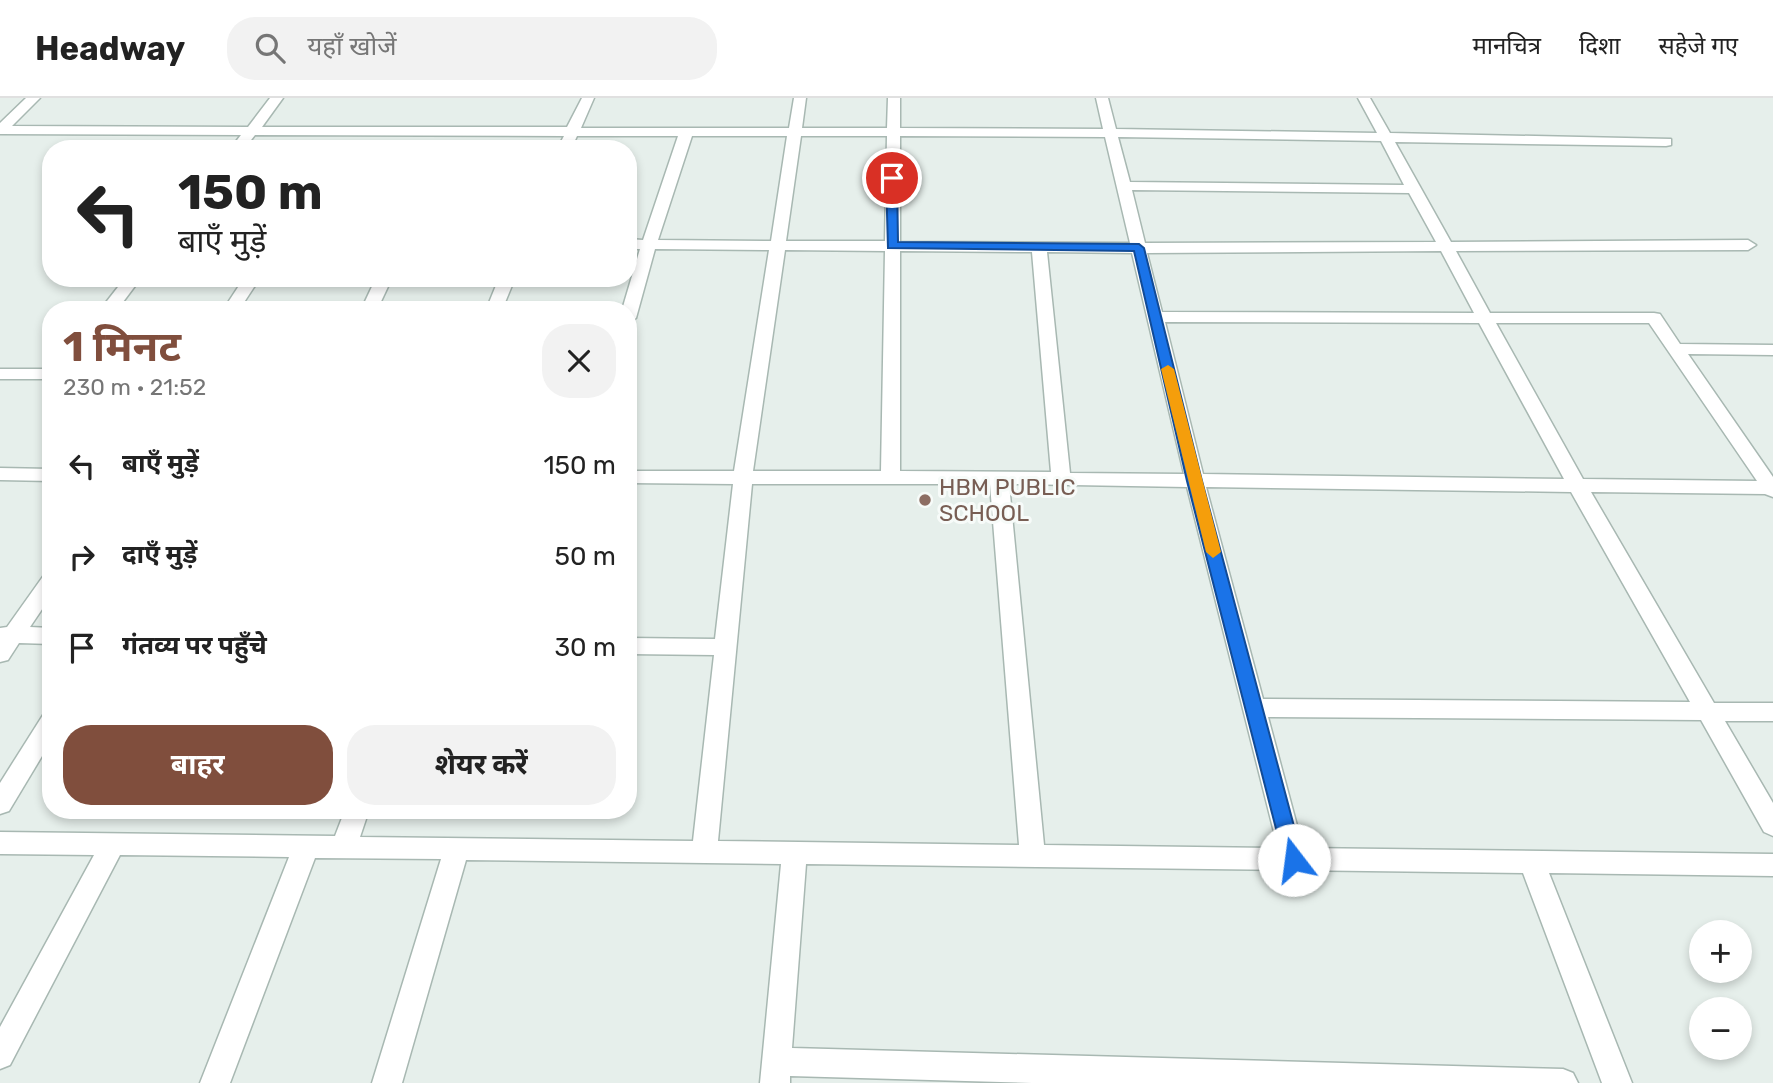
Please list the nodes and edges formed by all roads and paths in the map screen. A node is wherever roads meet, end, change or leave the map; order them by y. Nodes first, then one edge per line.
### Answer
1 (34, 98) edge
2 (277, 98) edge
3 (588, 98) edge
4 (800, 98) edge
5 (894, 98) edge
6 (1102, 98) edge
7 (1364, 98) edge
8 (0, 130) edge
9 (251, 131) junction
10 (351, 131) junction
11 (458, 131) junction
12 (572, 132) junction
13 (686, 132) junction
14 (793, 132) junction
15 (891, 132) junction
16 (1111, 133) junction
17 (1386, 138) junction
18 (244, 140) edge
19 (345, 140) edge
20 (454, 140) edge
21 (568, 140) edge
22 (1665, 142) dead end
23 (1124, 186) junction
24 (1414, 189) junction
25 (637, 244) edge
26 (649, 244) junction
27 (777, 244) junction
28 (892, 245) junction
29 (1748, 245) dead end
30 (1039, 247) junction
31 (1446, 247) junction
32 (1139, 248) junction
33 (637, 286) edge
34 (127, 287) edge
35 (115, 301) edge
36 (1156, 317) junction
37 (1485, 318) junction
38 (1676, 349) junction
39 (1773, 350) edge
40 (0, 374) edge
41 (42, 374) edge
42 (0, 474) edge
43 (42, 475) edge
44 (637, 477) edge
45 (743, 477) junction
46 (890, 478) junction
47 (999, 478) junction
48 (1061, 479) junction
49 (1195, 481) junction
50 (1577, 485) junction
51 (1772, 489) edge
52 (42, 591) edge
53 (7, 635) edge
54 (42, 636) edge
55 (637, 646) edge
56 (727, 647) junction
57 (0, 654) edge
58 (1254, 708) junction
59 (1773, 712) edge
60 (1709, 713) junction
61 (42, 736) edge
62 (0, 804) edge
63 (354, 819) edge
64 (1773, 825) edge
65 (0, 843) edge
66 (112, 845) junction
67 (306, 847) junction
68 (343, 848) junction
69 (456, 849) junction
70 (704, 853) junction
71 (794, 855) junction
72 (1033, 858) junction
73 (1294, 860) junction
74 (1532, 863) junction
75 (1773, 865) edge
76 (0, 1055) edge
77 (776, 1072) edge
78 (215, 1083) edge
79 (387, 1083) edge
80 (1563, 1083) edge
81 (1617, 1083) edge

1 - 8 street
2 - 9 street
3 - 12 street
4 - 14 street
5 - 15 street
6 - 16 street
7 - 17 street
8 - 9 street
9 - 10 street
9 - 18 street
10 - 11 street
10 - 19 street
11 - 12 street
11 - 20 street
12 - 13 street
12 - 21 street
13 - 14 street
13 - 26 street
14 - 15 street
14 - 27 street
15 - 16 street
15 - 28 street
16 - 17 street
16 - 23 street
17 - 22 street
17 - 24 street
23 - 24 street
23 - 32 street
24 - 31 street
25 - 26 street
26 - 27 street
26 - 33 street
27 - 28 street
27 - 45 street
28 - 30 street
28 - 46 street
29 - 31 street
30 - 32 street
30 - 48 street
31 - 32 street
31 - 37 street
32 - 36 street
34 - 35 street
36 - 37 street
36 - 49 street
37 - 38 street
37 - 50 street
38 - 39 street
38 - 51 street
40 - 41 street
42 - 43 street
44 - 45 street
45 - 46 street
45 - 56 street
46 - 47 street
47 - 48 street
47 - 72 street
48 - 49 street
49 - 50 street
49 - 58 street
50 - 51 street
50 - 60 street
52 - 53 street
53 - 54 street
53 - 57 street
55 - 56 street
56 - 70 street
58 - 60 street
58 - 73 street
59 - 60 street
60 - 64 street
61 - 62 street
63 - 68 street
65 - 66 street
66 - 67 street
66 - 76 street
67 - 68 street
67 - 78 street
68 - 69 street
69 - 70 street
69 - 79 street
70 - 71 street
71 - 72 street
71 - 77 street
72 - 73 street
73 - 74 street
74 - 75 street
74 - 81 street
77 - 80 street

